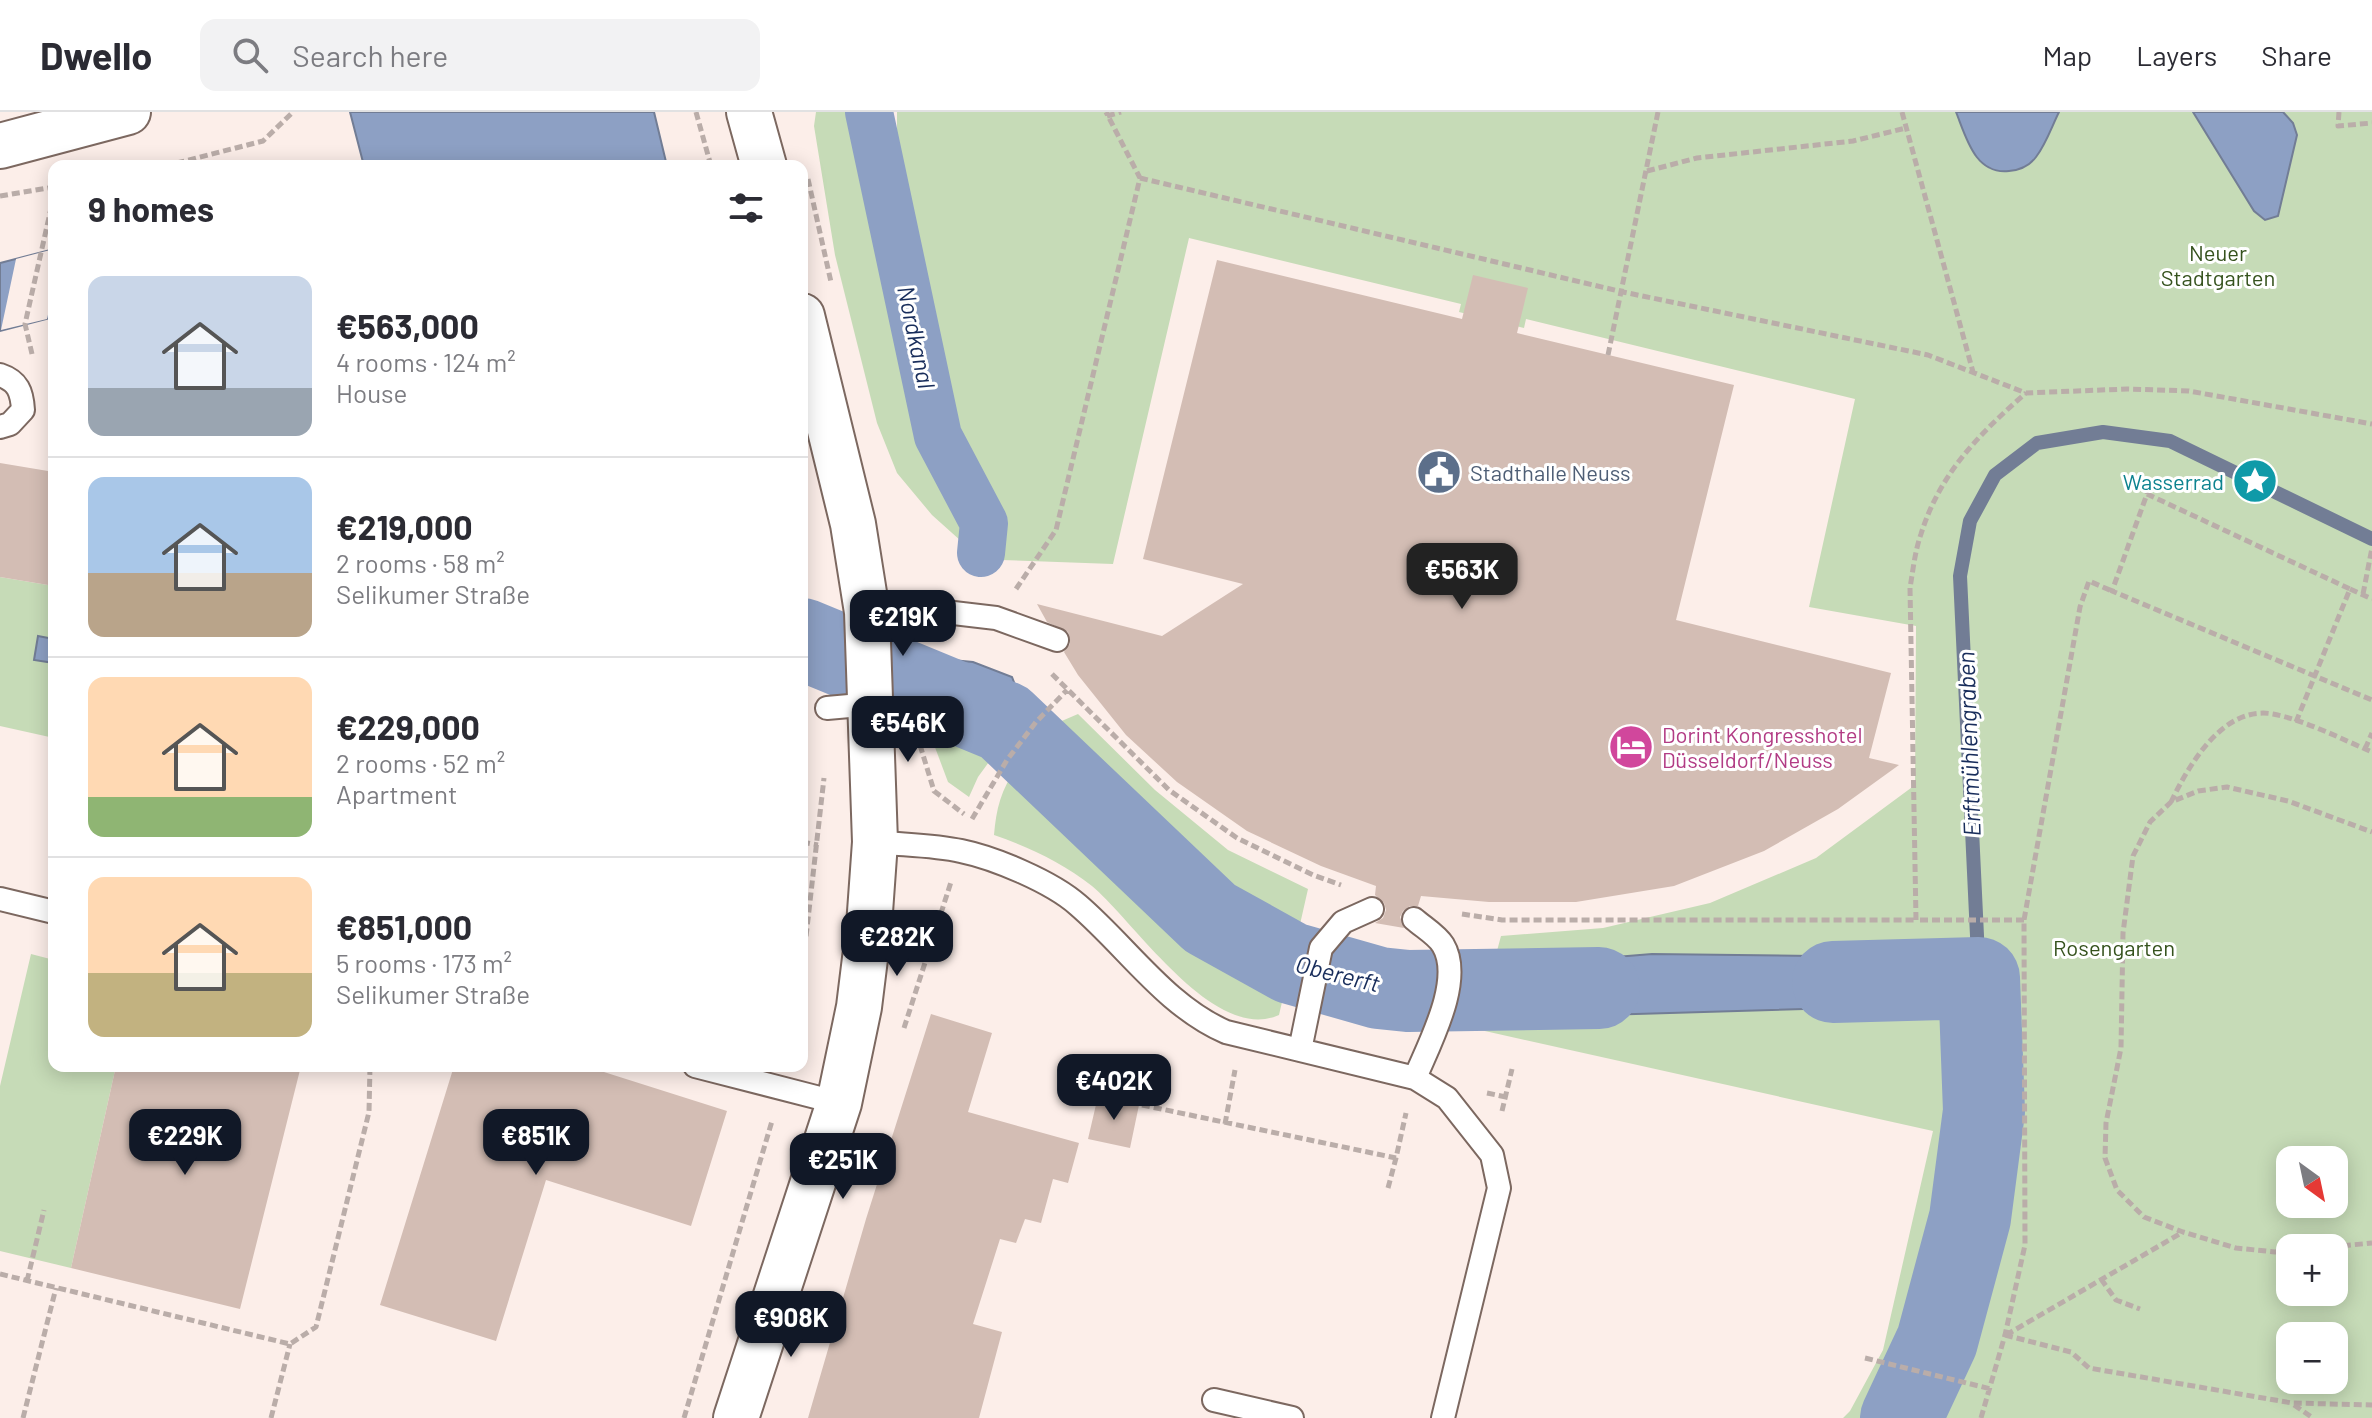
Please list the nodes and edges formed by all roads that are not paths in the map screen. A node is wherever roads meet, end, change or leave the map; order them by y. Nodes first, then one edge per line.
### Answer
1 (128, 112) edge
2 (749, 112) edge
3 (0, 146) edge
4 (762, 160) edge
5 (808, 340) edge
6 (0, 375) edge
7 (0, 427) edge
8 (868, 622) junction
9 (1057, 640) dead end
10 (871, 696) junction
11 (827, 708) road end
12 (875, 842) junction
13 (0, 899) edge
14 (1372, 909) dead end
15 (48, 911) edge
16 (1414, 919) dead end
17 (1300, 1050) junction
18 (729, 1072) edge
19 (1415, 1078) junction
20 (839, 1103) junction
21 (1214, 1400) dead end
22 (736, 1418) edge
23 (1292, 1418) edge
24 (1443, 1418) edge

1 - 3 street
2 - 4 street
5 - 8 street
6 - 7 lane
8 - 9 lane
8 - 10 street
10 - 11 lane
10 - 12 street
12 - 17 lane
12 - 20 street
13 - 15 lane
14 - 17 lane
16 - 19 lane
17 - 19 lane
18 - 20 lane
19 - 24 lane
20 - 22 street
21 - 23 lane

